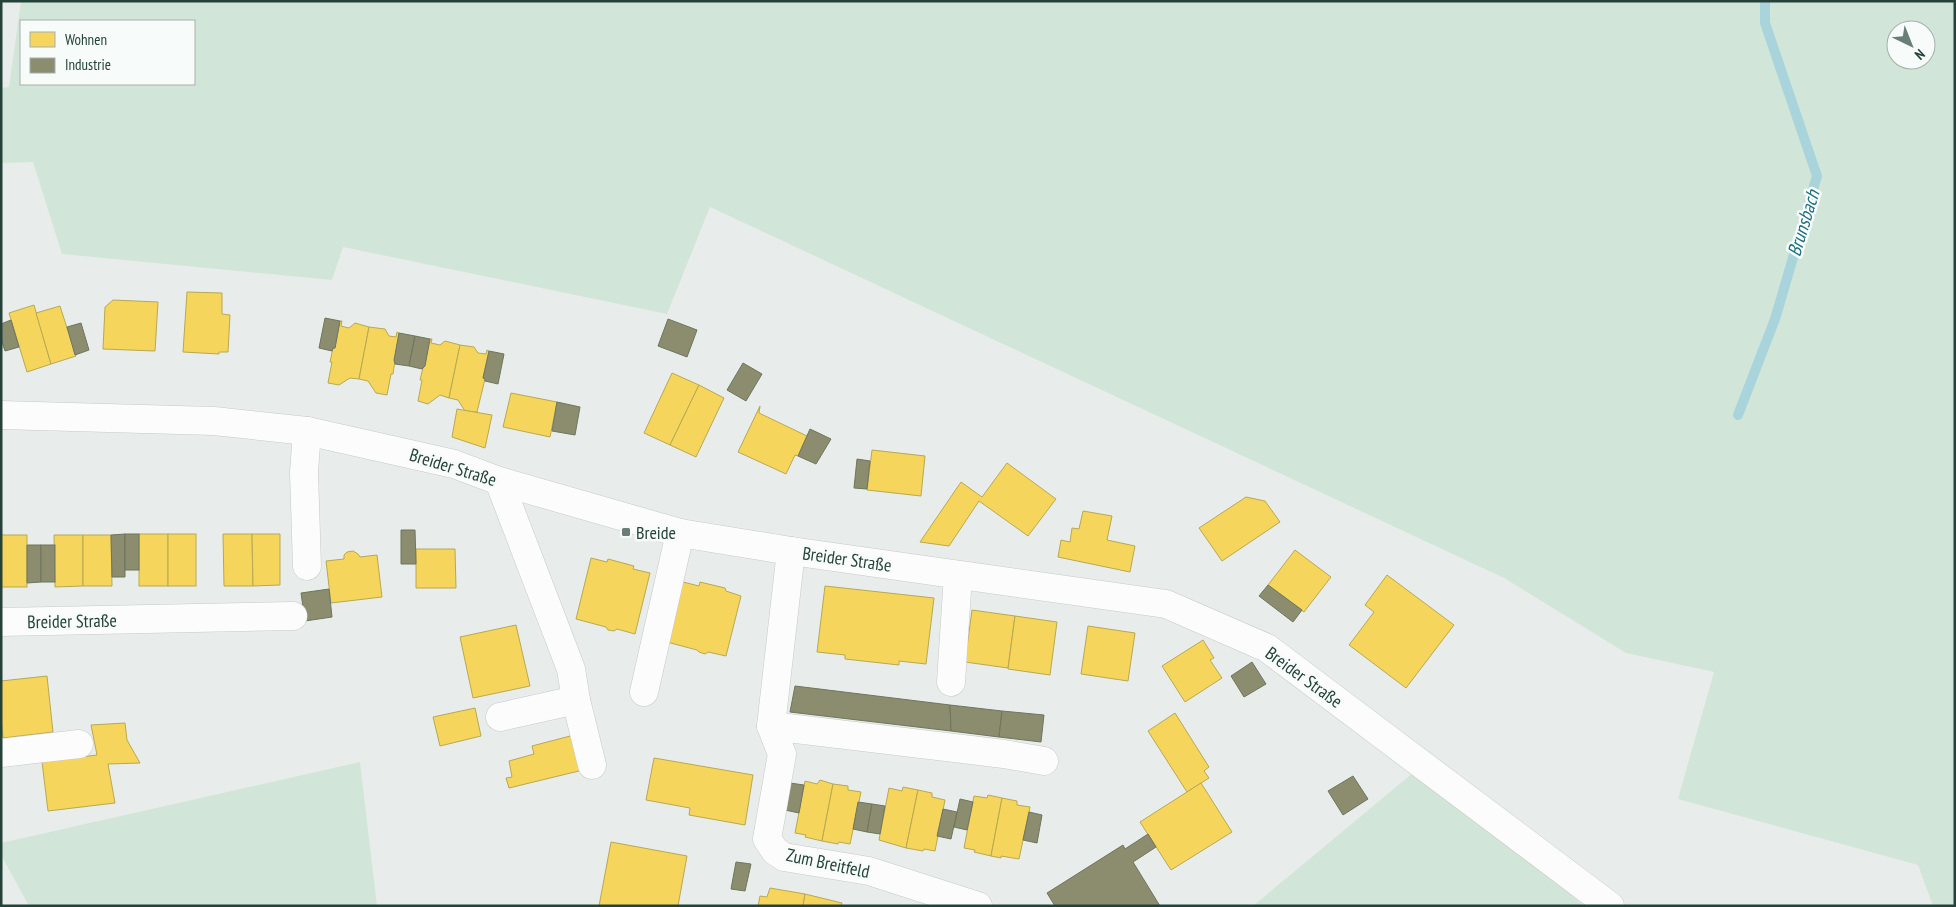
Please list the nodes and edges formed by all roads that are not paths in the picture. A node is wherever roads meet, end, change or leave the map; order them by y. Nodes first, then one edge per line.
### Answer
1 (1, 415) edge
2 (307, 431) junction
3 (499, 481) junction
4 (680, 533) junction
5 (791, 551) junction
6 (307, 566) dead end
7 (958, 574) junction
8 (293, 616) dead end
9 (1, 622) edge
10 (951, 682) dead end
11 (644, 692) dead end
12 (576, 700) junction
13 (500, 716) dead end
14 (771, 726) junction
15 (78, 744) dead end
16 (1, 752) edge
17 (1044, 761) dead end
18 (592, 764) dead end
19 (978, 906) edge
20 (1610, 906) edge

1 - 2 street, Breider Straße
2 - 3 street, Breider Straße
2 - 6 street
3 - 4 street, Breider Straße
3 - 12 street
4 - 5 street, Breider Straße
4 - 11 street
5 - 7 street, Breider Straße
5 - 14 street, Zum Breitfeld
7 - 10 street
7 - 20 street, Breider Straße
8 - 9 street, Breider Straße
12 - 13 street
12 - 18 street
14 - 17 street
14 - 19 street, Zum Breitfeld
15 - 16 street

